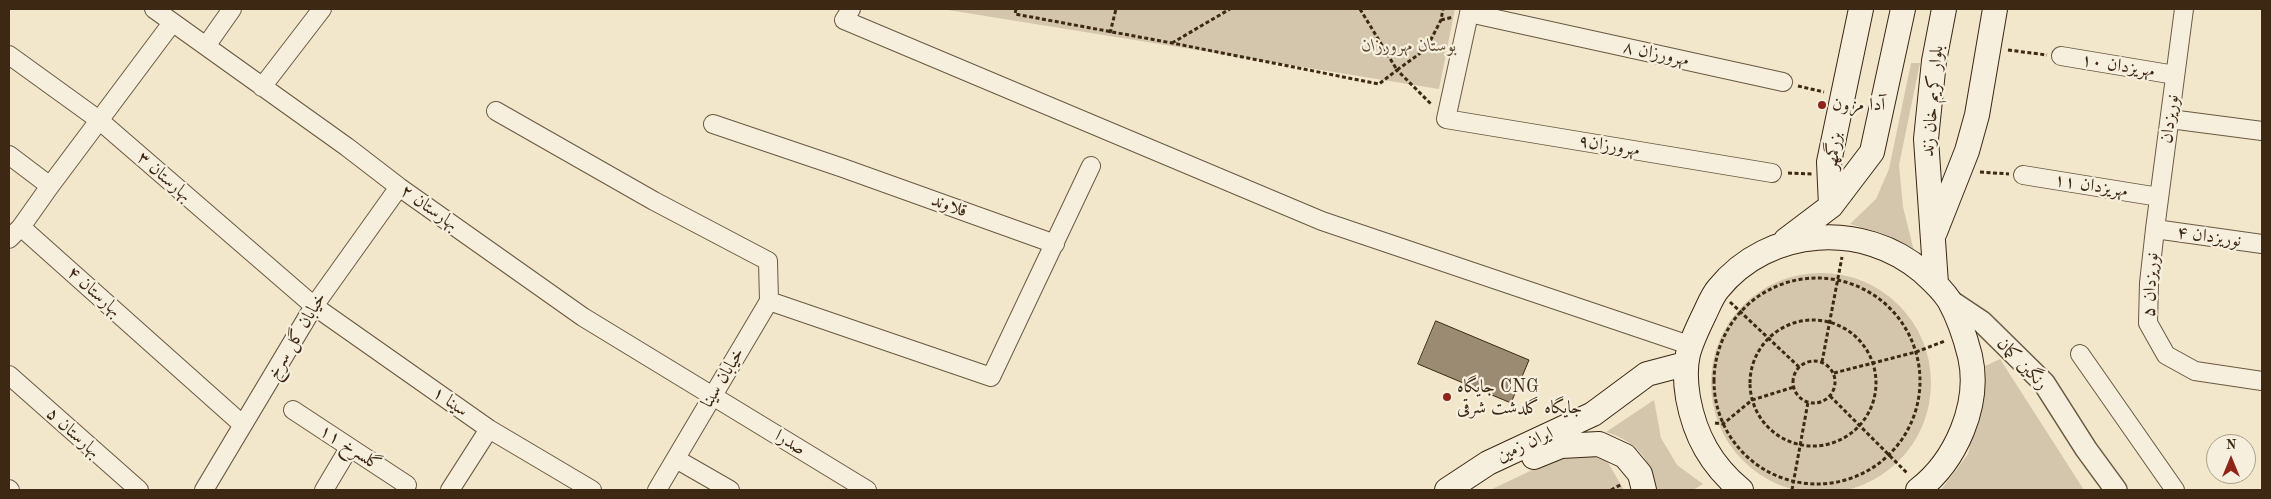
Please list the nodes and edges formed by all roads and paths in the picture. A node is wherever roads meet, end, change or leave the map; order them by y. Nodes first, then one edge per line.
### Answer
1 (154, 9) edge
2 (232, 9) edge
3 (322, 9) edge
4 (1016, 9) edge
5 (1116, 9) edge
6 (1230, 9) edge
7 (1360, 9) edge
8 (1443, 9) edge
9 (1860, 9) edge
10 (1903, 9) edge
11 (1944, 9) edge
12 (1995, 9) edge
13 (2184, 9) edge
14 (1469, 11) edge
15 (848, 14) edge
16 (172, 23) junction
17 (1110, 33) junction
18 (1172, 43) junction
19 (206, 46) junction
20 (1988, 47) junction
21 (9, 55) edge
22 (2061, 56) joint
23 (1397, 70) junction
24 (2176, 75) junction
25 (1783, 82) joint
26 (262, 87) junction
27 (1843, 96) junction
28 (496, 110) dead end
29 (1446, 119) junction
30 (2170, 119) junction
31 (99, 120) junction
32 (713, 124) dead end
33 (2262, 131) edge
34 (9, 154) edge
35 (1091, 166) dead end
36 (1959, 170) junction
37 (1772, 173) joint
38 (2023, 174) joint
39 (1830, 175) junction
40 (50, 186) junction
41 (399, 187) junction
42 (2159, 197) junction
43 (1831, 206) junction
44 (2155, 229) junction
45 (15, 233) edge
46 (1934, 236) junction
47 (1845, 237) junction
48 (1055, 244) junction
49 (2262, 244) edge
50 (1778, 245) junction
51 (1839, 281) junction
52 (1717, 290) junction
53 (1942, 292) junction
54 (769, 302) junction
55 (314, 306) junction
56 (1740, 312) junction
57 (1830, 322) junction
58 (1965, 333) junction
59 (1768, 338) junction
60 (1916, 352) junction
61 (1687, 354) junction
62 (2080, 354) dead end
63 (1822, 362) junction
64 (1874, 362) junction
65 (1799, 367) junction
66 (1834, 373) junction
67 (9, 375) edge
68 (2262, 381) edge
69 (1794, 387) junction
70 (1830, 396) junction
71 (712, 397) junction
72 (1752, 400) junction
73 (1808, 402) junction
74 (293, 410) dead end
75 (1692, 420) junction
76 (1723, 424) junction
77 (243, 425) junction
78 (1860, 425) junction
79 (490, 429) junction
80 (1801, 445) junction
81 (349, 448) junction
82 (1890, 454) junction
83 (676, 459) junction
84 (1794, 482) junction
85 (407, 485) dead end
86 (1726, 486) edge
87 (1919, 489) edge
88 (138, 490) edge
89 (204, 490) edge
90 (324, 490) edge
91 (450, 490) edge
92 (592, 490) edge
93 (657, 490) edge
94 (730, 490) edge
95 (867, 490) edge
96 (1449, 490) edge
97 (1644, 490) edge
98 (1792, 490) edge
99 (2116, 490) edge
100 (2175, 490) edge

1 - 16 street, بهارستان ۲
2 - 19 street
3 - 26 street
4 - 17 path
5 - 17 path
6 - 18 path
7 - 23 path
8 - 23 path
9 - 27 main road, بزرگمهر
10 - 43 main road
11 - 46 main road, بلوار کریم خان زند
12 - 20 main road
13 - 24 street, نوریزدان
14 - 25 street, مهرورزان ۸
14 - 29 street
15 - 61 street
16 - 19 street, بهارستان ۲
16 - 31 street, بهارستان ۴
17 - 18 path
18 - 23 path
19 - 26 street, بهارستان ۲
20 - 22 path
20 - 36 main road
21 - 31 street, بهارستان ۳
22 - 24 street, مهریزدان ۱۰
23 - 29 path
24 - 30 street, نوریزدان
25 - 27 path
26 - 41 street, بهارستان ۲
27 - 39 main road, بزرگمهر
28 - 54 street
29 - 37 street, مهرورزان۹
30 - 33 street
30 - 42 street, نوریزدان
31 - 40 street, بهارستان ۴
31 - 55 street, بهارستان ۳
32 - 48 street, قلاوند
34 - 40 street
35 - 48 street
36 - 38 path
36 - 46 main road
37 - 39 path
38 - 42 street, مهریزدان ۱۱
39 - 43 main road, بزرگمهر
40 - 45 street, بهارستان ۴
41 - 55 street, خیابان گل سرخ
41 - 71 street, بهارستان ۲
42 - 44 street, نوریزدان
43 - 50 main road
44 - 49 street, نوریزدان ۴
44 - 68 street, نوریزدان ۵
45 - 77 street, بهارستان ۴
46 - 53 main road, بلوار کریم خان زند
47 - 50 main road
47 - 51 path
47 - 53 main road
48 - 54 street
50 - 52 main road
51 - 56 path
51 - 57 path
51 - 60 path
52 - 56 path
52 - 61 main road
53 - 58 main road
53 - 99 street, رنگین کمان
54 - 71 street, خیابان سینا
55 - 77 street, خیابان گل سرخ
55 - 79 street, سینا ۱
56 - 59 path
56 - 76 path
57 - 59 path
57 - 63 path
57 - 64 path
58 - 60 path
58 - 87 main road
59 - 65 path
59 - 72 path
60 - 64 path
60 - 82 path
61 - 75 main road
61 - 96 main road, ایران زمین
62 - 100 street
63 - 65 path
63 - 66 path
64 - 66 path
64 - 78 path
65 - 69 path
66 - 70 path
67 - 88 street, بهارستان ۵
69 - 72 path
69 - 73 path
70 - 73 path
70 - 78 path
71 - 83 street, خیابان سینا
71 - 95 street, صدرا
72 - 76 path
72 - 80 path
73 - 80 path
74 - 81 street, گلسرخ ۱۱
75 - 76 path
75 - 86 main road
76 - 84 path
77 - 89 street, خیابان گل سرخ
78 - 80 path
78 - 82 path
79 - 91 street
79 - 92 street, سینا ۱
80 - 84 path
81 - 85 street, گلسرخ ۱۱
81 - 90 street
82 - 84 path
82 - 87 path
83 - 93 street, خیابان سینا
83 - 94 street
84 - 98 path
96 - 97 main road

